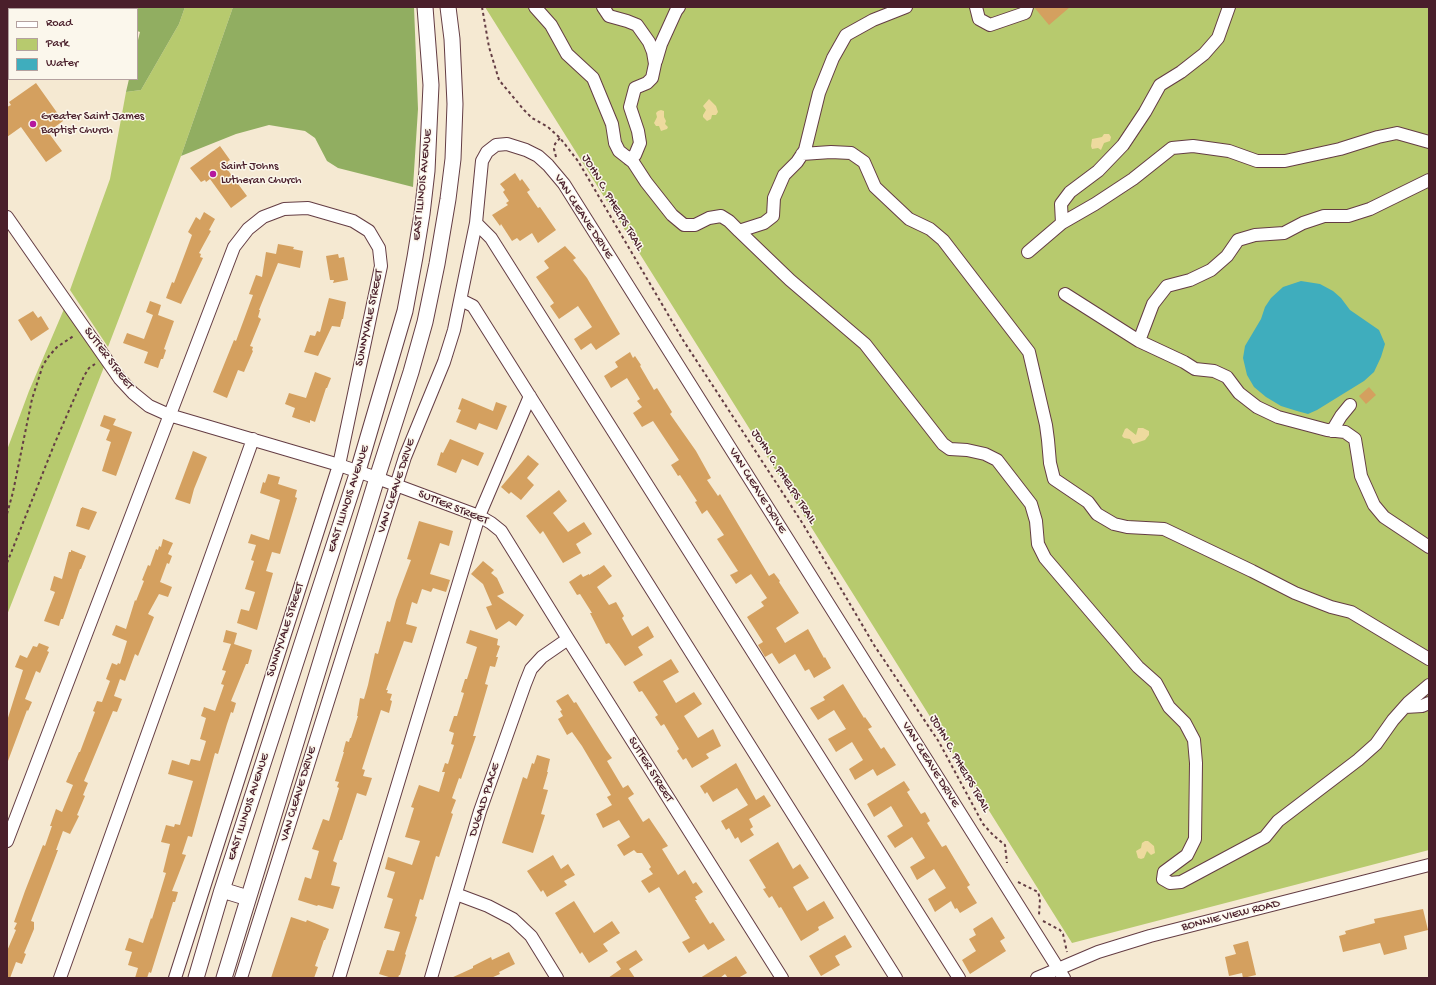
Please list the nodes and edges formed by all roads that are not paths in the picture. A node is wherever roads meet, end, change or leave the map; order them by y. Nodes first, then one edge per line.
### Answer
1 (425, 7) edge
2 (448, 7) edge
3 (535, 7) edge
4 (603, 7) edge
5 (679, 7) edge
6 (906, 7) edge
7 (976, 7) edge
8 (1027, 7) edge
9 (1229, 7) edge
10 (655, 64) junction
11 (1429, 142) edge
12 (802, 154) junction
13 (629, 160) junction
14 (1429, 180) edge
15 (7, 217) edge
16 (476, 223) junction
17 (1062, 223) junction
18 (739, 231) junction
19 (1028, 252) dead end
20 (1065, 294) dead end
21 (461, 300) junction
22 (1139, 341) junction
23 (530, 396) junction
24 (1350, 405) dead end
25 (169, 415) junction
26 (1332, 431) junction
27 (253, 439) junction
28 (339, 465) junction
29 (358, 472) junction
30 (376, 478) junction
31 (396, 485) junction
32 (479, 516) junction
33 (1429, 547) edge
34 (568, 639) junction
35 (1429, 659) edge
36 (1429, 685) edge
37 (1429, 703) edge
38 (1405, 707) junction
39 (7, 840) edge
40 (1429, 865) edge
41 (222, 890) junction
42 (456, 894) junction
43 (248, 898) junction
44 (1061, 973) edge
45 (60, 978) edge
46 (175, 978) edge
47 (196, 978) edge
48 (224, 978) edge
49 (241, 978) edge
50 (339, 978) edge
51 (431, 978) edge
52 (557, 978) edge
53 (782, 978) edge
54 (896, 978) edge
55 (959, 978) edge
56 (1037, 978) edge

1 - 29 main road, EAST ILLINOIS AVENUE
2 - 30 main road, EAST ILLINOIS AVENUE
3 - 13 street
4 - 10 street
5 - 10 street
6 - 12 street
7 - 8 street
9 - 17 street
10 - 13 street
11 - 17 street
12 - 18 street
12 - 35 street
13 - 18 street
14 - 22 street
15 - 25 street, SUTTER STREET
16 - 21 street, VAN CLEAVE DRIVE
16 - 44 street, VAN CLEAVE DRIVE
16 - 55 street
17 - 19 street
18 - 38 street
20 - 22 street
21 - 23 street
21 - 31 street, VAN CLEAVE DRIVE
22 - 26 street
23 - 32 street
23 - 54 street
24 - 26 street
25 - 27 street, SUTTER STREET
25 - 28 street, SUNNYVALE STREET
25 - 39 street, SUNNYVALE STREET
26 - 33 street
27 - 28 street, SUTTER STREET
27 - 45 street
28 - 29 street, SUTTER STREET
28 - 46 street, SUNNYVALE STREET
29 - 30 street, SUTTER STREET
29 - 41 main road, EAST ILLINOIS AVENUE
30 - 31 street, SUTTER STREET
30 - 43 main road, EAST ILLINOIS AVENUE
31 - 32 street, SUTTER STREET
31 - 49 street, VAN CLEAVE DRIVE
32 - 34 street, SUTTER STREET
32 - 50 street
34 - 42 street, DUGALD PLACE
34 - 53 street, SUTTER STREET
36 - 38 street
37 - 38 street
40 - 44 street, BONNIE VIEW ROAD
41 - 43 main road
41 - 47 main road, EAST ILLINOIS AVENUE
42 - 51 street, DUGALD PLACE
42 - 52 street
43 - 48 main road, EAST ILLINOIS AVENUE
44 - 56 street, BONNIE VIEW ROAD

